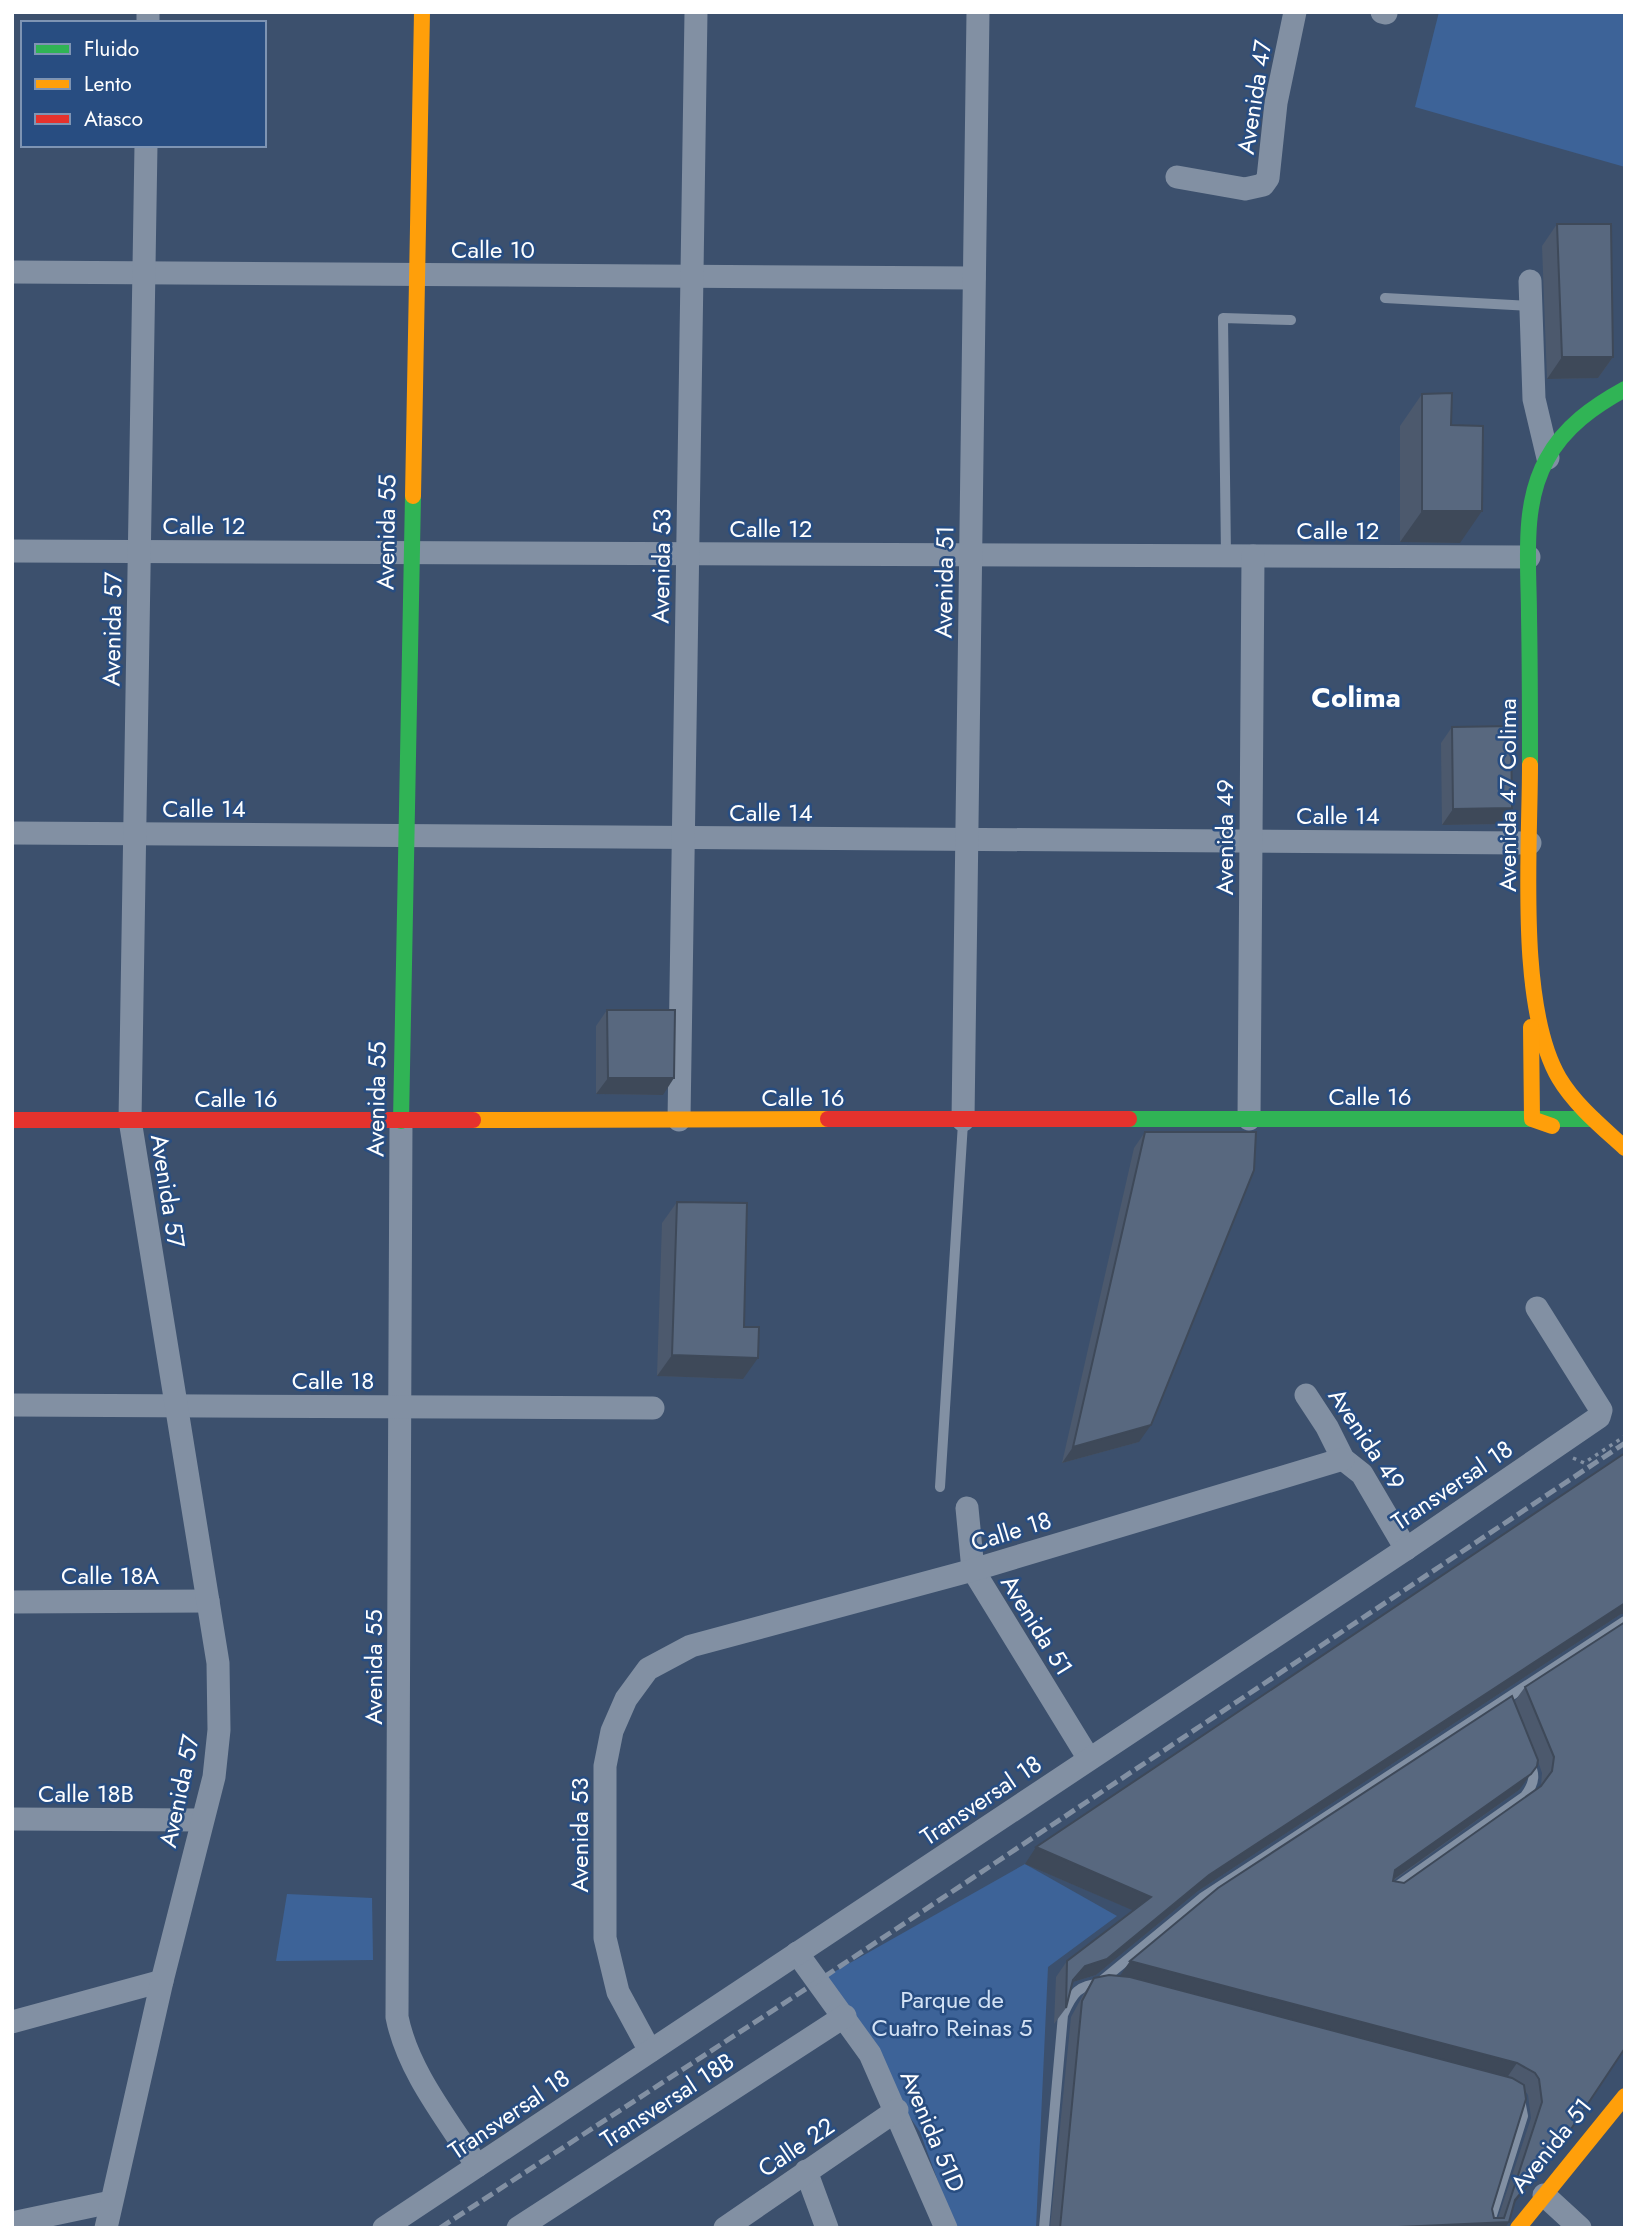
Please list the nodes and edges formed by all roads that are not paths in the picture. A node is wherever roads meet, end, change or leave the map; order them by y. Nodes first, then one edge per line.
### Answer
1 (422, 12) edge
2 (696, 12) edge
3 (978, 12) edge
4 (1295, 12) edge
5 (146, 147) edge
6 (1177, 177) dead end
7 (12, 272) edge
8 (144, 273) junction
9 (417, 275) junction
10 (692, 277) junction
11 (974, 278) junction
12 (1530, 281) dead end
13 (1385, 298) dead end
14 (1530, 306) junction
15 (1291, 320) dead end
16 (1625, 389) edge
17 (1548, 458) junction
18 (12, 551) edge
19 (139, 551) junction
20 (412, 552) junction
21 (688, 554) junction
22 (971, 555) junction
23 (1226, 556) junction
24 (1253, 556) junction
25 (1529, 557) junction
26 (12, 833) edge
27 (135, 834) junction
28 (406, 835) junction
29 (684, 837) junction
30 (967, 839) junction
31 (1251, 841) junction
32 (1530, 843) junction
33 (1531, 977) junction
34 (1249, 1119) junction
35 (1532, 1119) junction
36 (1593, 1119) junction
37 (12, 1120) edge
38 (130, 1120) junction
39 (679, 1120) junction
40 (963, 1120) junction
41 (401, 1121) junction
42 (1625, 1150) edge
43 (1537, 1308) dead end
44 (1306, 1395) dead end
45 (12, 1405) edge
46 (177, 1406) junction
47 (400, 1407) junction
48 (653, 1408) dead end
49 (1343, 1459) junction
50 (940, 1487) dead end
51 (967, 1508) dead end
52 (1406, 1549) junction
53 (973, 1570) junction
54 (208, 1601) junction
55 (12, 1602) edge
56 (1625, 1621) edge
57 (691, 1646) joint
58 (1504, 1700) junction
59 (1510, 1712) edge
60 (1525, 1750) edge
61 (1089, 1759) junction
62 (12, 1819) edge
63 (202, 1820) junction
64 (1388, 1893) edge
65 (797, 1953) junction
66 (162, 1981) junction
67 (1099, 1983) junction
68 (1112, 1985) edge
69 (845, 2016) junction
70 (12, 2022) edge
71 (650, 2051) junction
72 (1512, 2092) edge
73 (1625, 2096) edge
74 (897, 2110) junction
75 (477, 2166) junction
76 (806, 2171) junction
77 (1544, 2195) junction
78 (111, 2202) junction
79 (12, 2223) edge
80 (533, 2224) edge
81 (106, 2228) edge
82 (384, 2228) edge
83 (725, 2228) edge
84 (827, 2228) edge
85 (946, 2228) edge
86 (1044, 2228) edge
87 (1488, 2228) edge
88 (1518, 2228) edge
89 (1580, 2228) edge

1 - 9 street, Avenida 55
2 - 10 street, Avenida 53
3 - 11 street, Avenida 51
4 - 6 street, Avenida 47
5 - 8 street, Avenida 57
7 - 8 street, Calle 10
8 - 9 street, Calle 10
8 - 19 street, Avenida 57
9 - 10 street, Calle 10
9 - 20 street, Avenida 55
10 - 11 street, Calle 10
10 - 21 street, Avenida 53
11 - 22 street, Avenida 51
12 - 14 street
13 - 14 lane
14 - 17 street
15 - 23 lane
16 - 17 street, Avenida 47 Colima
17 - 25 street, Avenida 47 Colima
18 - 19 street, Calle 12
19 - 20 street, Calle 12
19 - 27 street, Avenida 57
20 - 21 street, Calle 12
20 - 28 street, Avenida 55
21 - 22 street, Calle 12
21 - 29 street, Avenida 53
22 - 23 street, Calle 12
22 - 30 street, Avenida 51
23 - 24 street, Calle 12
24 - 25 street, Calle 12
24 - 31 street, Avenida 49
25 - 32 street, Avenida 47 Colima
26 - 27 street, Calle 14
27 - 28 street, Calle 14
27 - 38 street, Avenida 57
28 - 29 street, Calle 14
28 - 41 street, Avenida 55
29 - 30 street, Calle 14
29 - 39 street, Avenida 53
30 - 31 street, Calle 14
30 - 40 street, Avenida 51
31 - 32 street, Calle 14
31 - 34 street, Avenida 49
32 - 33 street, Avenida 47 Colima
33 - 35 street
33 - 36 street, Avenida 47 Colima
34 - 35 street, Calle 16
34 - 40 street, Calle 16
35 - 36 street, Calle 16
35 - 42 street
36 - 42 street, Avenida 47 Colima
37 - 38 street, Calle 16
38 - 41 street, Calle 16
38 - 46 street, Avenida 57
39 - 40 street, Calle 16
39 - 41 street, Calle 16
40 - 50 lane, Avenida 51
41 - 47 street, Avenida 55
43 - 52 street, Transversal 18
44 - 49 street, Avenida 49
45 - 46 street, Calle 18
46 - 47 street, Calle 18
46 - 54 street, Avenida 57
47 - 48 street, Calle 18
47 - 75 street, Avenida 55
49 - 52 street, Avenida 49
49 - 53 street, Calle 18
51 - 53 street, Avenida 51
52 - 61 street, Transversal 18
53 - 57 street, Calle 18
53 - 61 street, Avenida 51
54 - 55 street, Calle 18A
54 - 63 street, Avenida 57
56 - 58 lane
57 - 71 street, Avenida 53
58 - 59 lane
58 - 67 lane
60 - 64 lane
61 - 65 street, Transversal 18
62 - 63 street, Calle 18B
63 - 66 street, Avenida 57
65 - 69 street, Avenida 51D
65 - 71 street, Transversal 18
66 - 70 street
66 - 78 street, Avenida 57
67 - 68 lane
67 - 86 lane
69 - 74 street, Avenida 51D
69 - 80 street, Transversal 18B
71 - 75 street, Transversal 18
72 - 87 lane
73 - 77 street, Avenida 51
74 - 76 street, Calle 22
74 - 85 street, Avenida 51D
75 - 82 street, Transversal 18
76 - 83 street, Calle 22
76 - 84 street
77 - 88 street, Avenida 51
77 - 89 street
78 - 79 street
78 - 81 street, Avenida 57

